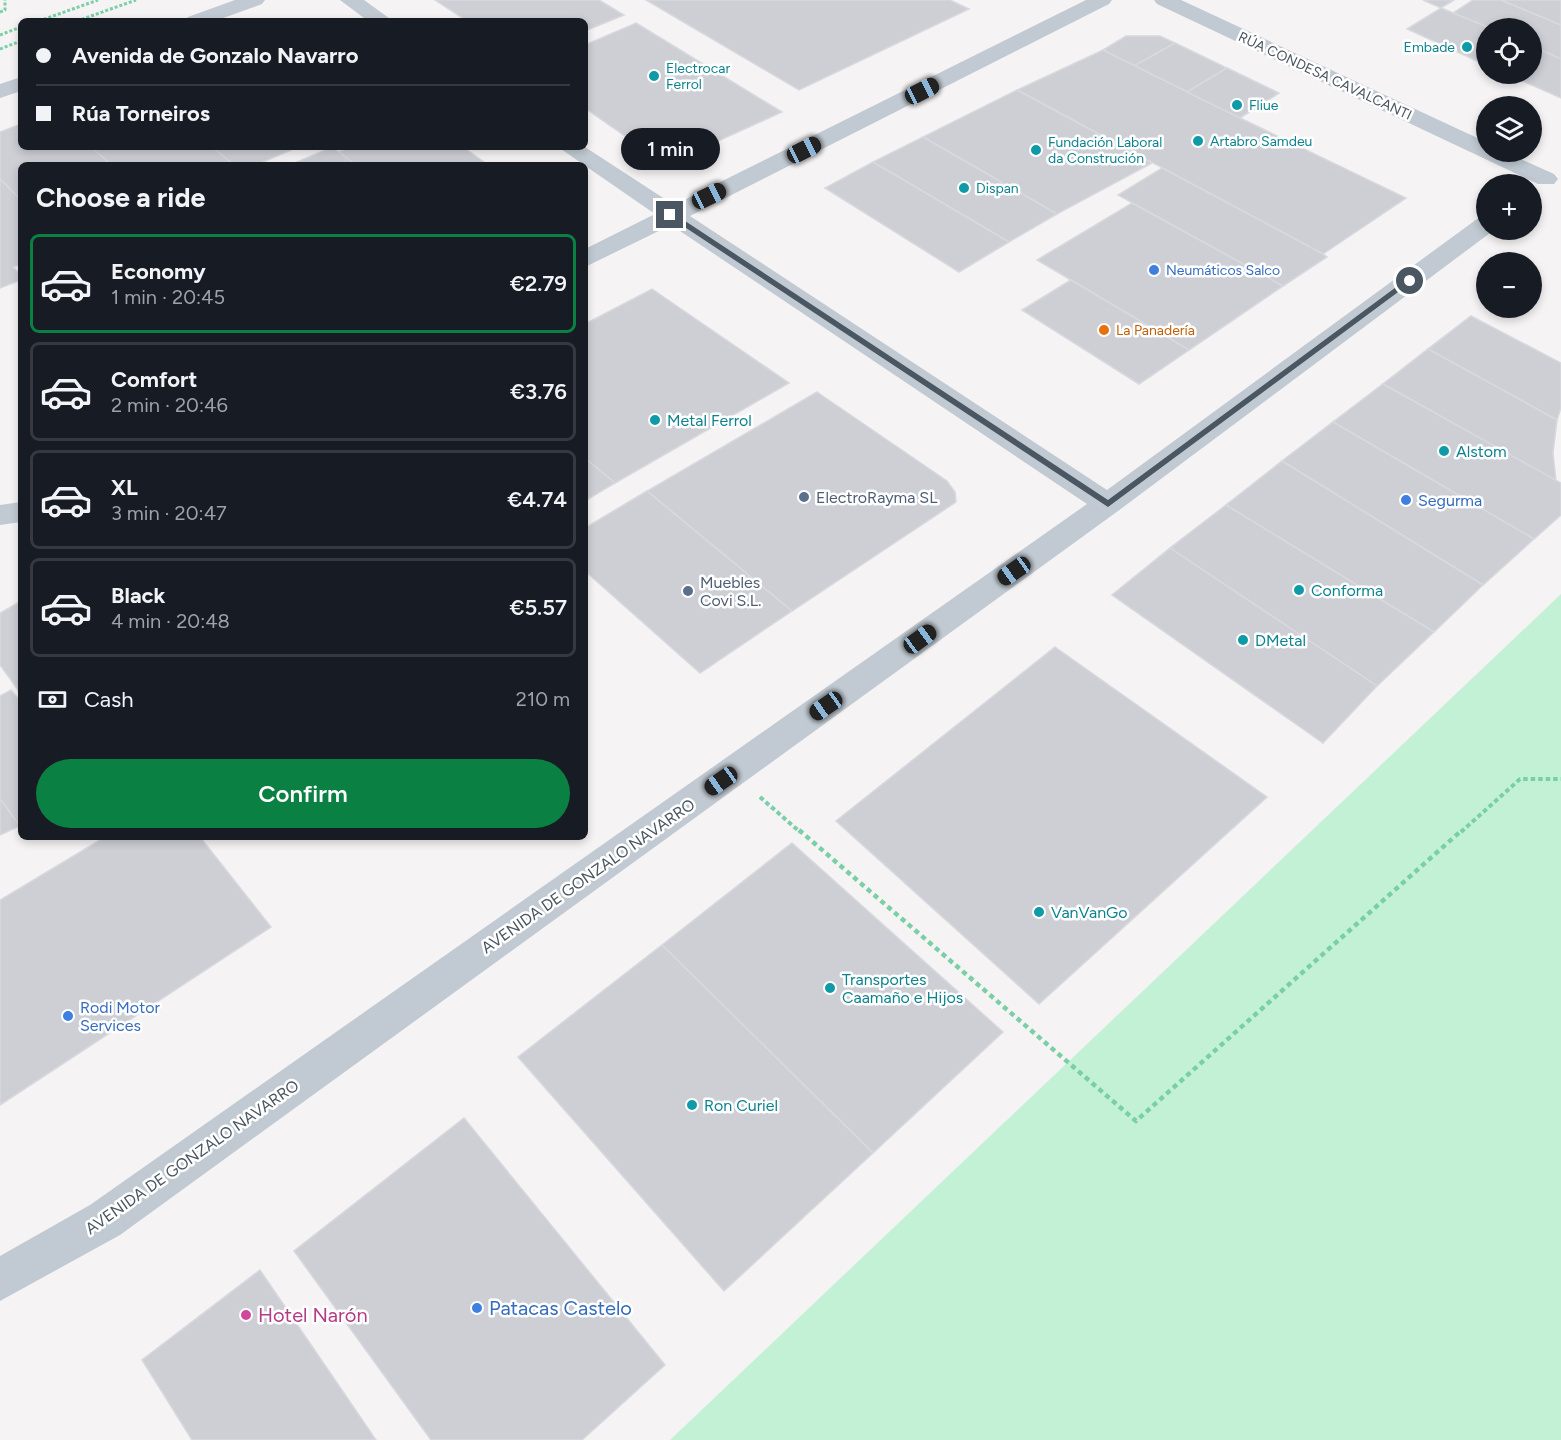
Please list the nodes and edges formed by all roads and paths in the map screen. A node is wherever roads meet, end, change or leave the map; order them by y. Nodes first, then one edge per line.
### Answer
1 (5, 0) edge
2 (98, 0) edge
3 (136, 0) edge
4 (255, 0) edge
5 (350, 0) edge
6 (1102, 0) edge
7 (1164, 0) edge
8 (0, 12) edge
9 (47, 18) edge
10 (85, 18) edge
11 (204, 18) edge
12 (377, 18) edge
13 (18, 28) edge
14 (0, 35) edge
15 (18, 42) edge
16 (0, 49) edge
17 (18, 85) edge
18 (0, 91) edge
19 (1476, 146) edge
20 (574, 150) edge
21 (1509, 162) edge
22 (1546, 180) edge
23 (670, 215) junction
24 (1476, 231) edge
25 (588, 257) edge
26 (1108, 504) junction
27 (18, 512) edge
28 (0, 515) edge
29 (732, 773) junction
30 (1561, 779) edge
31 (0, 1280) edge

1 - 8 path
2 - 9 path
3 - 10 path
4 - 11 street
5 - 12 street
6 - 23 street
7 - 19 street, RÚA CONDESA CAVALCANTI
13 - 14 path
15 - 16 path
17 - 18 street
20 - 23 street
21 - 22 street, RÚA CONDESA CAVALCANTI
23 - 25 street
23 - 26 street
24 - 26 street, AVENIDA DE GONZALO NAVARRO
26 - 29 street, AVENIDA DE GONZALO NAVARRO
27 - 28 street
29 - 30 path
29 - 31 street, AVENIDA DE GONZALO NAVARRO

